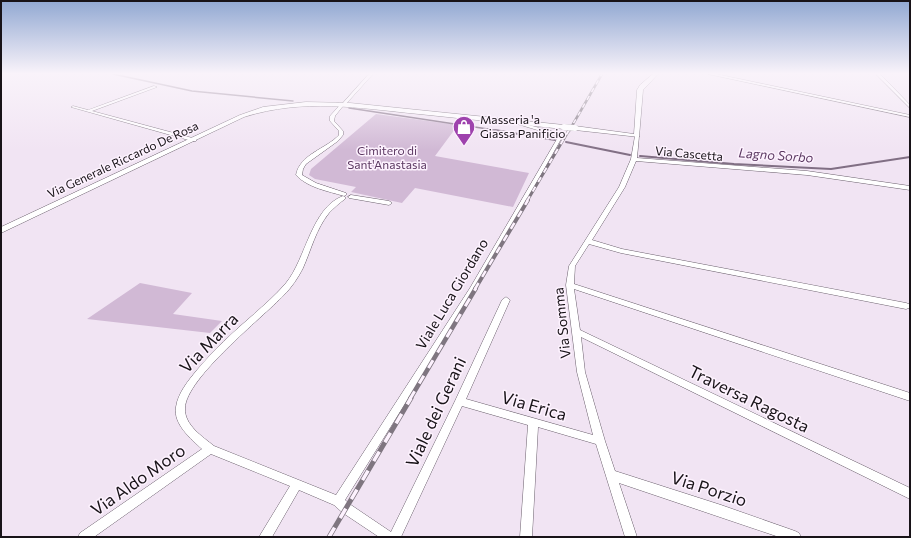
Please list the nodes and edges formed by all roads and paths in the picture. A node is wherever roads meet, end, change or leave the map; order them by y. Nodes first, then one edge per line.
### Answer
1 (121, 99) edge
2 (349, 99) edge
3 (639, 99) edge
4 (830, 99) edge
5 (902, 99) edge
6 (343, 106) junction
7 (72, 107) dead end
8 (910, 108) edge
9 (88, 111) junction
10 (910, 116) edge
11 (516, 122) junction
12 (637, 136) junction
13 (194, 140) junction
14 (634, 159) junction
15 (910, 188) edge
16 (346, 196) junction
17 (389, 203) dead end
18 (1, 230) edge
19 (588, 241) junction
20 (570, 285) junction
21 (506, 300) dead end
22 (906, 306) dead end
23 (575, 331) junction
24 (910, 397) edge
25 (460, 401) junction
26 (533, 422) junction
27 (600, 441) junction
28 (210, 449) junction
29 (611, 475) junction
30 (297, 484) junction
31 (910, 494) edge
32 (338, 501) junction
33 (84, 537) edge
34 (265, 537) edge
35 (389, 537) edge
36 (395, 537) edge
37 (526, 537) edge
38 (631, 537) edge
39 (795, 537) edge

1 - 9 street
2 - 6 street
3 - 12 main road, Via Somma
4 - 10 street
5 - 8 street
6 - 11 main road, Via Generale Riccardo De Rosa
6 - 13 main road, Via Generale Riccardo De Rosa
6 - 16 street
7 - 9 street
9 - 13 street
11 - 12 main road, Via Generale Riccardo De Rosa, bridge
11 - 32 street, Viale Luca Giordano
12 - 14 street, Via Somma
13 - 18 main road, Via Generale Riccardo De Rosa
14 - 15 street, Via Cascetta
14 - 19 street, Via Somma
16 - 17 street
16 - 28 street, Via Marra
19 - 20 street, Via Somma
19 - 22 street
20 - 23 street, Via Somma
20 - 24 street
21 - 25 street, Viale dei Gerani
23 - 27 street, Via Somma
23 - 31 street, Traversa Ragosta
25 - 26 street, Via Erica
25 - 36 street, Viale dei Gerani
26 - 27 street, Via Erica
26 - 37 street
27 - 29 street, Via Somma
28 - 30 street, Via Marra
28 - 33 street, Via Aldo Moro
29 - 38 street, Via Somma
29 - 39 street, Via Porzio
30 - 32 street, Via Marra
30 - 34 street
32 - 35 street, Via Marra

